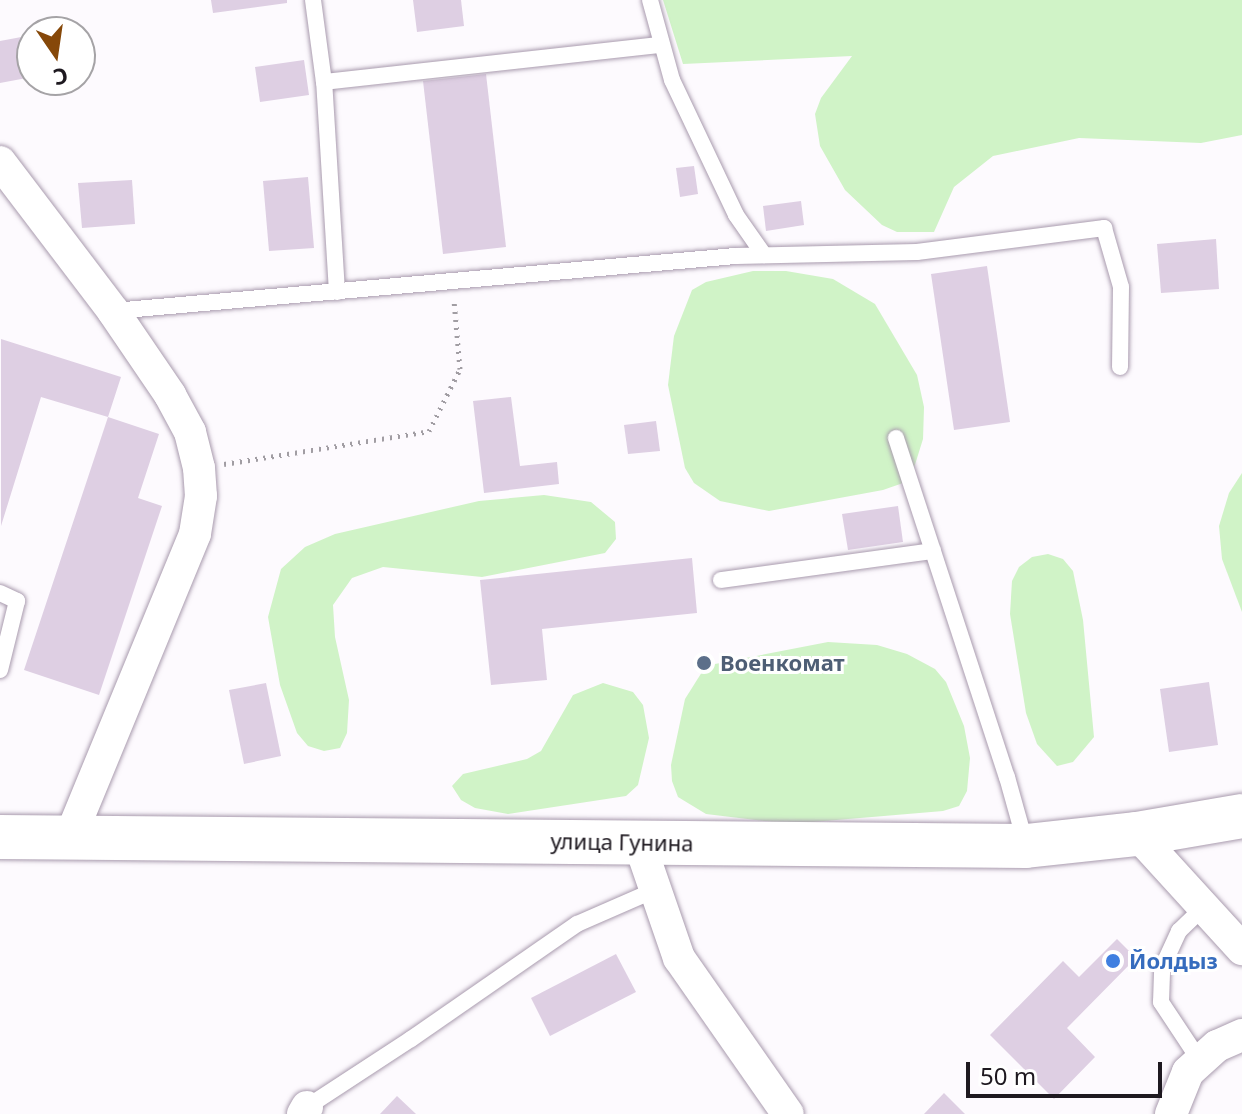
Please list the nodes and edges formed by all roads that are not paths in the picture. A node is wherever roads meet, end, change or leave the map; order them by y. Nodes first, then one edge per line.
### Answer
1 (313, 0) edge
2 (650, 0) edge
3 (660, 45) junction
4 (324, 82) junction
5 (0, 162) edge
6 (764, 255) junction
7 (337, 292) junction
8 (113, 311) junction
9 (1120, 367) dead end
10 (896, 438) dead end
11 (933, 551) junction
12 (721, 580) dead end
13 (0, 593) edge
14 (0, 670) edge
15 (1242, 816) edge
16 (1137, 834) junction
17 (0, 837) edge
18 (70, 837) junction
19 (639, 842) junction
20 (1026, 846) junction
21 (655, 890) junction
22 (1204, 907) junction
23 (1242, 949) edge
24 (1242, 1035) edge
25 (1200, 1061) junction
26 (305, 1110) edge
27 (788, 1114) edge
28 (1171, 1114) edge

1 - 4 lane
2 - 3 lane
3 - 4 lane
3 - 6 lane
4 - 7 lane
5 - 8 street
6 - 7 lane
6 - 9 lane
7 - 8 lane
8 - 18 street
10 - 11 lane
11 - 12 lane
11 - 20 lane
13 - 14 lane
15 - 16 main road, улица Гунина
16 - 20 main road, улица Гунина
16 - 22 street
17 - 18 main road, улица Гунина
18 - 19 main road, улица Гунина
19 - 20 main road, улица Гунина
19 - 21 street
21 - 26 lane
21 - 27 street
22 - 23 street
22 - 25 lane
24 - 25 street
25 - 28 street

